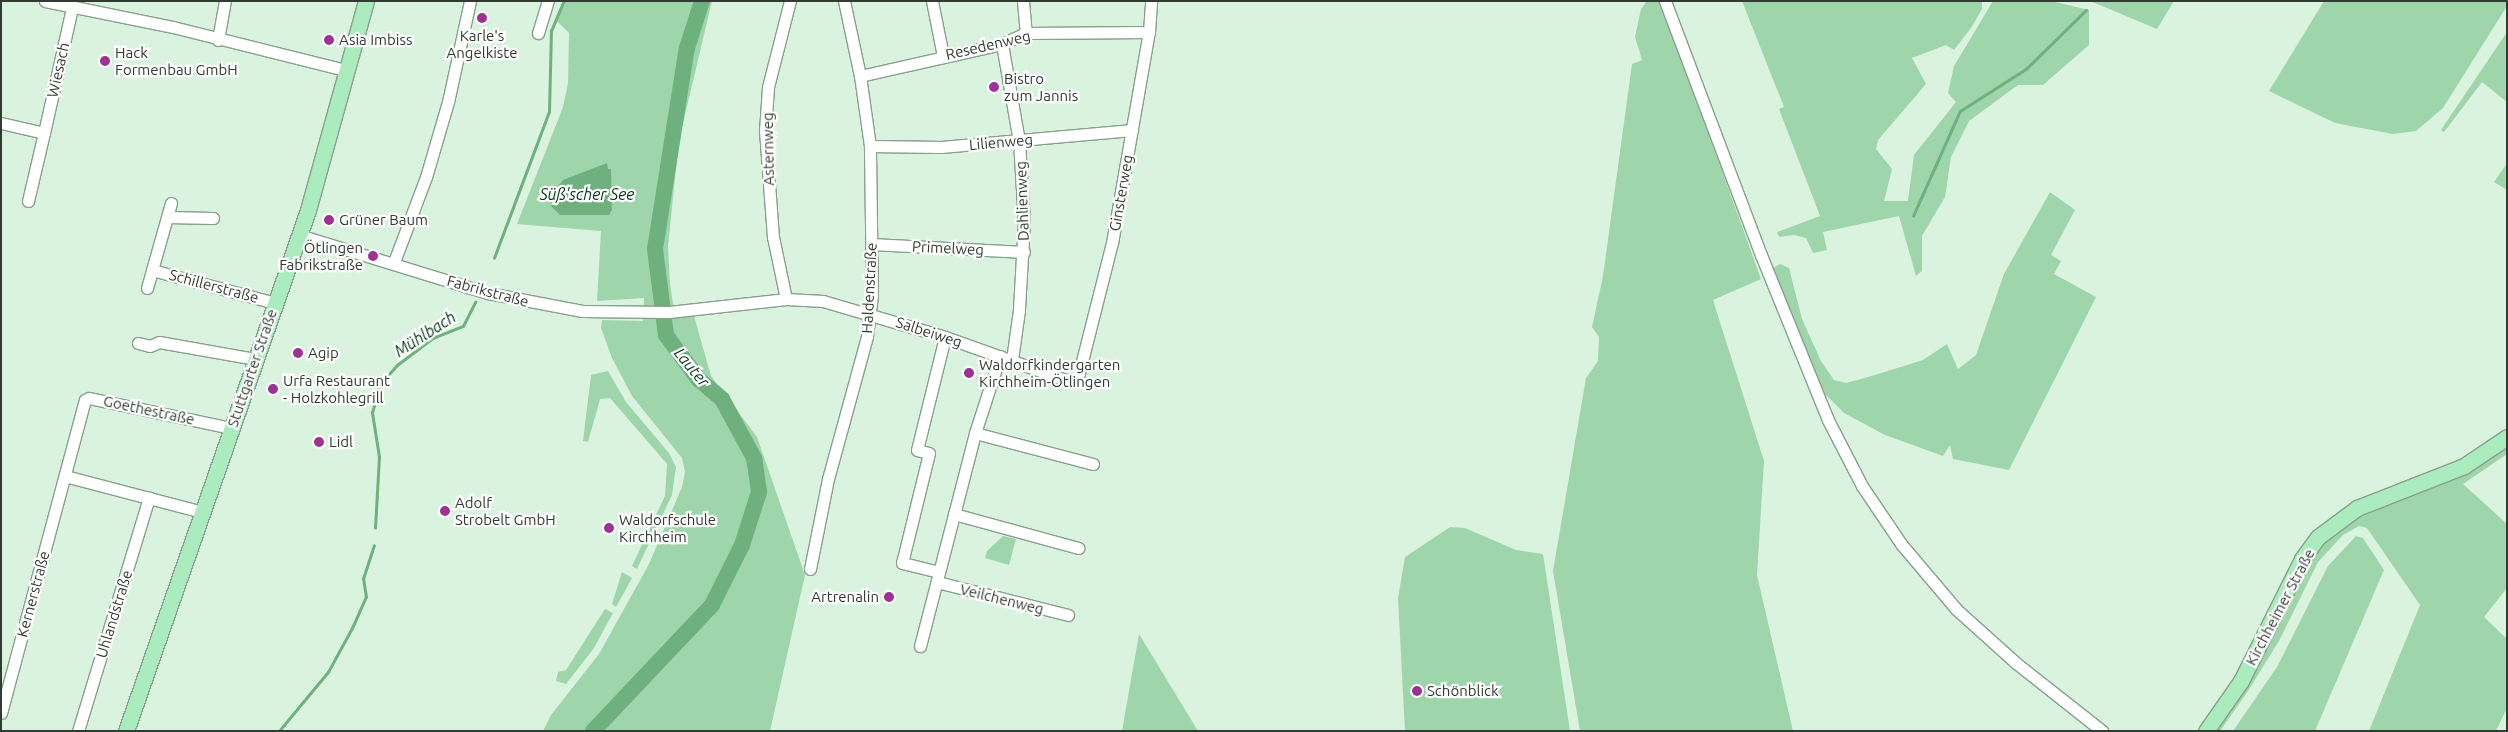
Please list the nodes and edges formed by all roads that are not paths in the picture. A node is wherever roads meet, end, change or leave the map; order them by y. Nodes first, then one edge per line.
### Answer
1 (45, 1) edge
2 (225, 1) edge
3 (366, 1) edge
4 (470, 1) edge
5 (548, 1) edge
6 (790, 1) edge
7 (844, 1) edge
8 (932, 1) edge
9 (1023, 1) edge
10 (1151, 1) edge
11 (1665, 1) edge
12 (72, 8) junction
13 (1149, 32) junction
14 (538, 33) dead end
15 (1026, 33) junction
16 (218, 40) junction
17 (1002, 44) junction
18 (943, 56) junction
19 (346, 70) junction
20 (860, 76) junction
21 (1, 123) edge
22 (1132, 130) junction
23 (44, 133) junction
24 (1019, 141) junction
25 (870, 146) junction
26 (28, 201) dead end
27 (171, 203) dead end
28 (166, 217) junction
29 (213, 218) dead end
30 (299, 235) junction
31 (872, 244) junction
32 (1024, 252) junction
33 (394, 262) junction
34 (152, 270) junction
35 (147, 288) dead end
36 (786, 299) junction
37 (275, 304) junction
38 (870, 313) junction
39 (945, 337) junction
40 (138, 343) dead end
41 (1000, 356) junction
42 (255, 360) junction
43 (1012, 360) junction
44 (1074, 379) joint
45 (231, 428) junction
46 (975, 432) junction
47 (2507, 437) edge
48 (1093, 464) dead end
49 (65, 476) junction
50 (149, 498) junction
51 (202, 512) junction
52 (954, 514) junction
53 (1078, 548) dead end
54 (810, 570) dead end
55 (938, 577) junction
56 (1068, 615) dead end
57 (920, 646) dead end
58 (1, 713) edge
59 (78, 731) edge
60 (126, 731) edge
61 (2102, 731) edge
62 (2206, 731) edge

1 - 12 street
2 - 16 street
3 - 19 main road, Stuttgarter Straße
4 - 33 street
5 - 14 street
6 - 36 street, Asternweg
7 - 20 street, Haldenstraße
8 - 18 street
9 - 15 street
10 - 13 street, Ginsterweg
11 - 61 street
12 - 16 street
12 - 23 street, Wiesach
13 - 15 street, Resedenweg
13 - 22 street, Ginsterweg
15 - 17 street, Resedenweg
16 - 19 street
17 - 18 street, Resedenweg
17 - 24 street, Dahlienweg
18 - 20 street, Resedenweg
19 - 30 main road, Stuttgarter Straße
20 - 25 street, Haldenstraße
21 - 23 street
22 - 24 street, Lilienweg
22 - 44 street, Ginsterweg
23 - 26 street, Wiesach
24 - 25 street, Lilienweg
24 - 32 street, Dahlienweg
25 - 31 street, Haldenstraße
27 - 28 street, Schillerstraße
28 - 29 street
28 - 34 street, Schillerstraße
30 - 33 street, Fabrikstraße
30 - 37 main road, Stuttgarter Straße
31 - 32 street, Primelweg
31 - 38 street, Haldenstraße
32 - 43 street, Dahlienweg
33 - 36 street, Fabrikstraße
34 - 35 street, Schillerstraße
34 - 37 street, Schillerstraße
36 - 38 street
37 - 42 main road, Stuttgarter Straße
38 - 39 street, Salbeiweg
38 - 54 street, Haldenstraße
39 - 41 street, Salbeiweg
39 - 55 street, Veilchenweg
40 - 42 street
41 - 43 street, Salbeiweg
41 - 46 street
42 - 45 main road, Stuttgarter Straße
43 - 44 street, Salbeiweg
45 - 49 street, Goethestraße
45 - 51 main road, Stuttgarter Straße
46 - 48 street
46 - 52 street
47 - 62 main road, Kirchheimer Straße
49 - 50 street
49 - 58 street, Kernerstraße
50 - 51 street
50 - 59 street, Uhlandstraße
51 - 60 main road, Stuttgarter Straße
52 - 53 street
52 - 55 street
55 - 56 street, Veilchenweg
55 - 57 street

